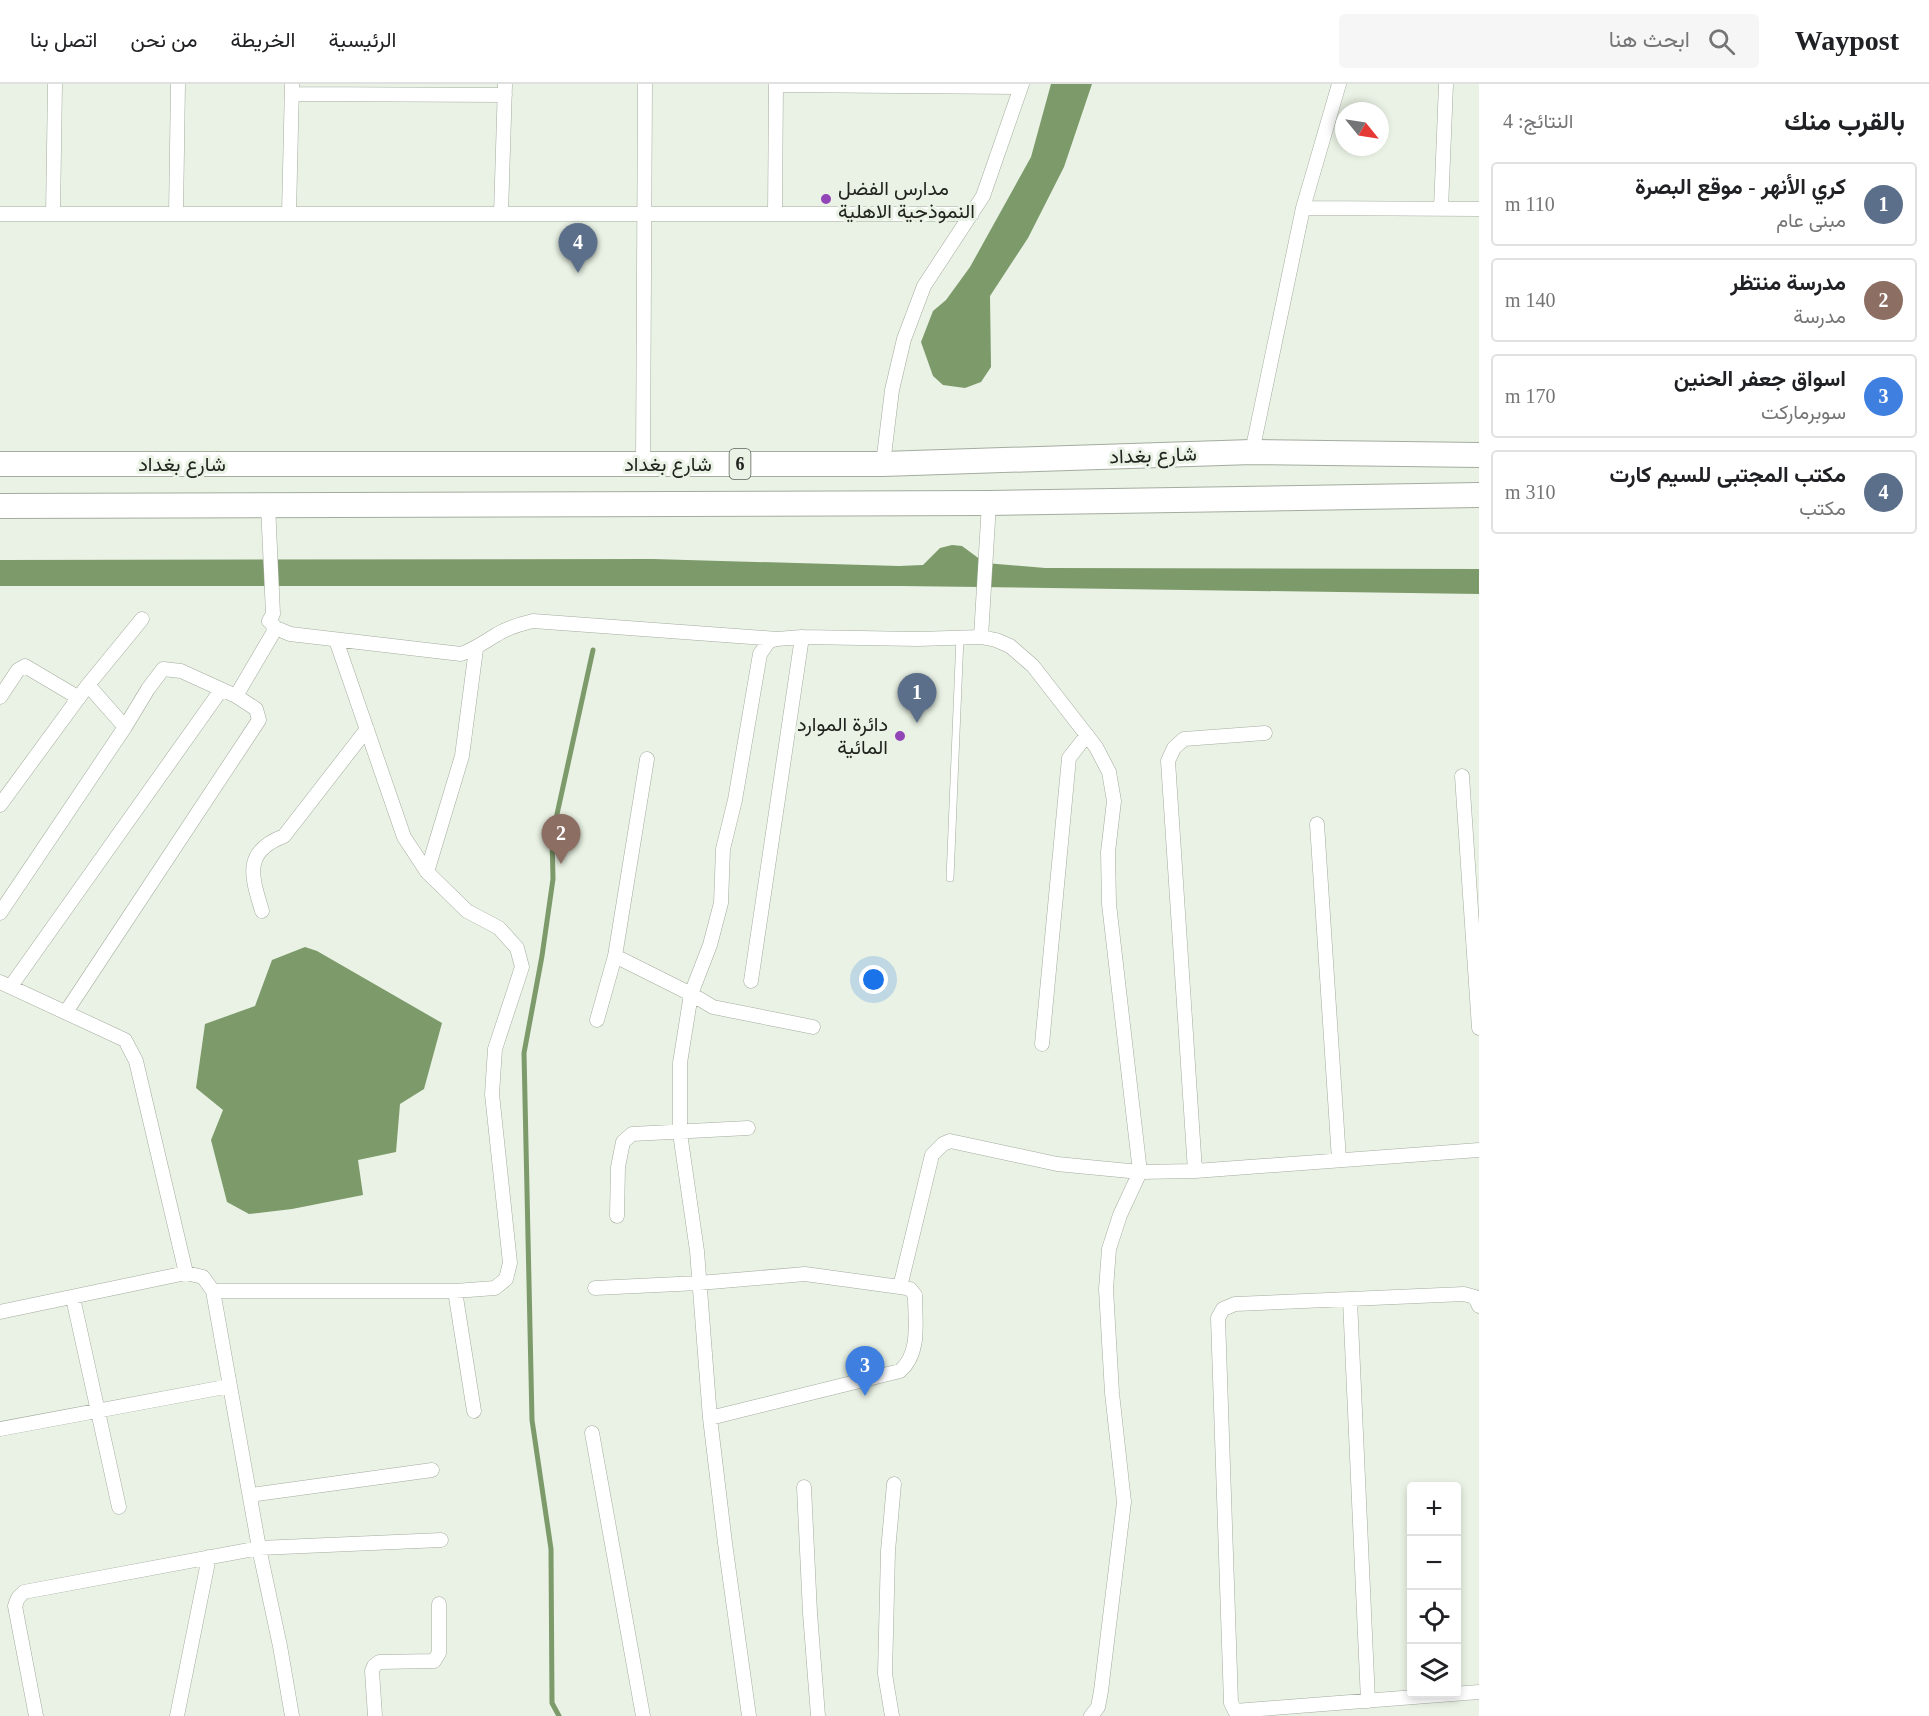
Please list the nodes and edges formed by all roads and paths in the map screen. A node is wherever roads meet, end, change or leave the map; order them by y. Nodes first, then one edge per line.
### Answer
1 (55, 84) edge
2 (178, 84) edge
3 (645, 84) edge
4 (776, 84) edge
5 (1339, 84) edge
6 (1446, 84) edge
7 (1021, 85) edge
8 (292, 89) edge
9 (505, 89) edge
10 (1303, 208) junction
11 (1441, 209) junction
12 (1479, 209) edge
13 (0, 214) edge
14 (53, 214) junction
15 (176, 214) junction
16 (289, 214) junction
17 (501, 214) junction
18 (644, 214) junction
19 (775, 214) junction
20 (972, 214) junction
21 (1252, 452) junction
22 (1479, 455) edge
23 (0, 464) edge
24 (644, 464) junction
25 (883, 464) junction
26 (1479, 495) edge
27 (989, 504) junction
28 (268, 505) junction
29 (0, 506) edge
30 (142, 619) dead end
31 (276, 628) junction
32 (802, 637) junction
33 (960, 637) junction
34 (981, 637) junction
35 (777, 639) junction
36 (336, 640) junction
37 (476, 649) junction
38 (88, 685) junction
39 (2, 689) edge
40 (221, 690) junction
41 (236, 696) junction
42 (79, 698) junction
43 (125, 727) junction
44 (367, 729) junction
45 (1265, 733) dead end
46 (1087, 735) junction
47 (647, 759) dead end
48 (1462, 776) dead end
49 (0, 804) edge
50 (1317, 824) dead end
51 (427, 872) junction
52 (950, 878) dead end
53 (262, 911) dead end
54 (0, 913) edge
55 (615, 956) junction
56 (752, 981) dead end
57 (5, 984) edge
58 (691, 994) junction
59 (66, 1012) junction
60 (597, 1020) dead end
61 (813, 1027) dead end
62 (1479, 1028) edge
63 (1042, 1044) dead end
64 (748, 1128) dead end
65 (680, 1133) junction
66 (1479, 1150) edge
67 (1339, 1160) junction
68 (1195, 1171) junction
69 (1140, 1172) junction
70 (617, 1216) dead end
71 (186, 1273) junction
72 (699, 1283) junction
73 (900, 1287) junction
74 (595, 1288) dead end
75 (213, 1291) junction
76 (455, 1291) junction
77 (73, 1298) junction
78 (1350, 1300) junction
79 (1479, 1306) edge
80 (0, 1312) edge
81 (230, 1386) junction
82 (99, 1410) junction
83 (474, 1411) dead end
84 (710, 1418) junction
85 (0, 1429) edge
86 (592, 1433) dead end
87 (432, 1470) dead end
88 (894, 1484) dead end
89 (804, 1487) dead end
90 (250, 1495) junction
91 (119, 1507) dead end
92 (441, 1540) dead end
93 (259, 1548) junction
94 (209, 1557) junction
95 (439, 1604) dead end
96 (1479, 1692) edge
97 (1368, 1701) junction
98 (36, 1716) edge
99 (177, 1716) edge
100 (292, 1716) edge
101 (375, 1716) edge
102 (643, 1716) edge
103 (749, 1716) edge
104 (818, 1716) edge
105 (892, 1716) edge
106 (1091, 1716) edge

1 - 14 street
2 - 15 street
3 - 18 street
4 - 7 street
4 - 19 street
5 - 10 street
6 - 11 street
7 - 20 street
8 - 9 street
8 - 16 street
9 - 17 street
10 - 11 street
10 - 21 street
11 - 12 street
13 - 14 street
14 - 15 street
15 - 16 street
16 - 17 street
17 - 18 street
18 - 19 street
18 - 24 street
19 - 20 street
20 - 25 street
21 - 22 highway, شارع بغداد / 6
21 - 25 highway, شارع بغداد / 6
23 - 24 highway, شارع بغداد / 6
24 - 25 highway, شارع بغداد / 6
26 - 27 highway, شارع بغداد / 6
27 - 28 highway, شارع بغداد / 6
27 - 34 street
28 - 29 highway, شارع بغداد / 6
28 - 31 street
30 - 38 street
31 - 36 street
31 - 41 street
32 - 33 street
32 - 35 street
32 - 56 street
33 - 34 street
33 - 52 lane
34 - 46 street
35 - 37 street
35 - 58 street
36 - 37 street
36 - 44 street
37 - 51 street
38 - 42 street
38 - 43 street
39 - 42 street
40 - 41 street
40 - 43 street
40 - 57 street
41 - 59 street
42 - 49 street
43 - 54 street
44 - 51 street
44 - 53 street
45 - 68 street
46 - 63 street
46 - 69 street
47 - 55 street
48 - 62 street
50 - 67 street
51 - 76 street
55 - 58 street
55 - 60 street
57 - 59 street
58 - 61 street
58 - 65 street
59 - 71 street
64 - 65 street
65 - 70 street
65 - 72 street
66 - 67 street
67 - 68 street
68 - 69 street
69 - 73 street
69 - 106 street
71 - 75 street
71 - 77 street
72 - 73 street
72 - 74 street
72 - 84 street
73 - 84 street
75 - 76 street
75 - 81 street
76 - 83 street
77 - 80 street
77 - 82 street
78 - 79 street
78 - 97 street
78 - 97 street
81 - 82 street
81 - 90 street
82 - 85 street
82 - 91 street
84 - 103 street
86 - 102 street
87 - 90 street
88 - 105 street
89 - 104 street
90 - 93 street
92 - 93 street
93 - 94 street
93 - 100 street
94 - 98 street
94 - 99 street
95 - 101 street
96 - 97 street

